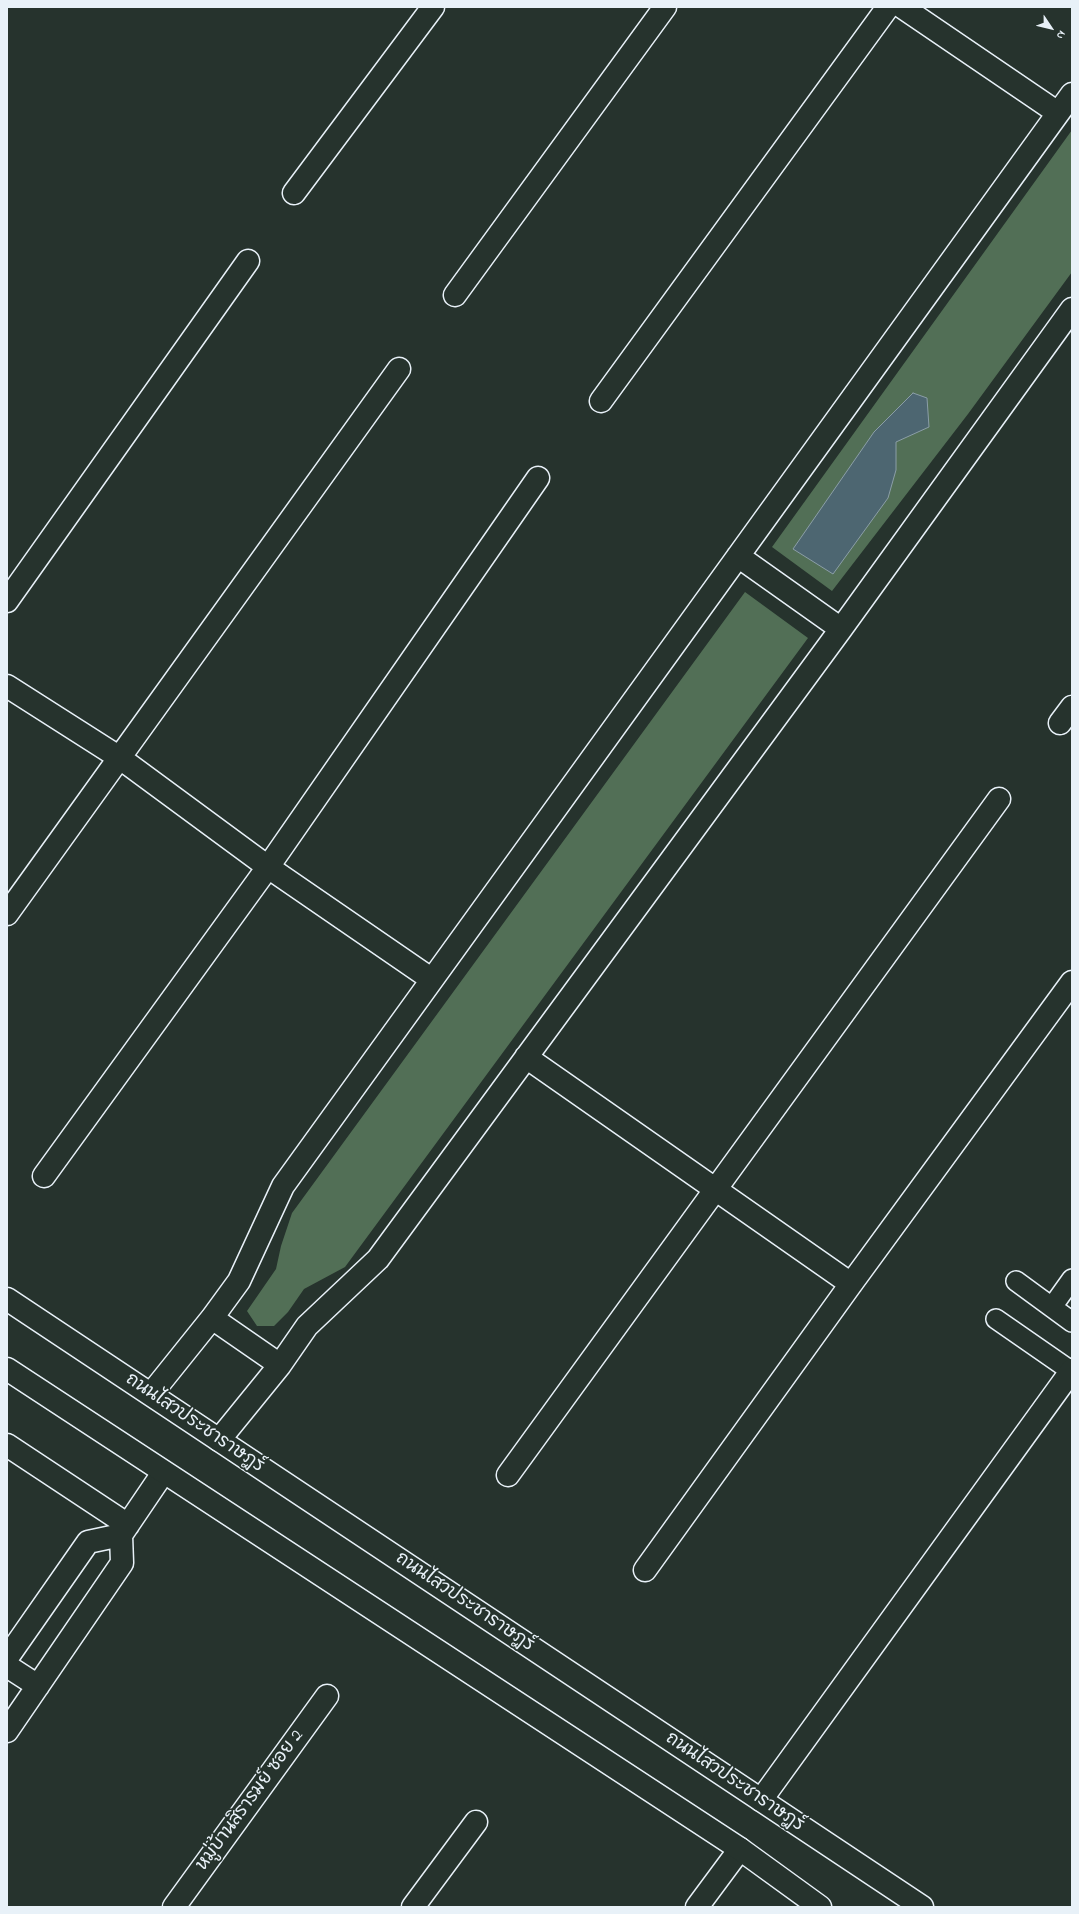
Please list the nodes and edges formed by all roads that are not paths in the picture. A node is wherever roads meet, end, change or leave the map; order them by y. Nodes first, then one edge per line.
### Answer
1 (433, 7) edge
2 (665, 7) edge
3 (888, 7) edge
4 (902, 7) edge
5 (1072, 94) edge
6 (1058, 113) junction
7 (294, 193) dead end
8 (248, 261) dead end
9 (455, 295) dead end
10 (1072, 309) edge
11 (399, 369) dead end
12 (601, 401) dead end
13 (538, 478) dead end
14 (738, 556) junction
15 (7, 601) edge
16 (840, 629) junction
17 (7, 686) edge
18 (120, 758) junction
19 (999, 799) dead end
20 (268, 867) junction
21 (7, 914) edge
22 (431, 979) junction
23 (1072, 982) edge
24 (526, 1057) junction
25 (44, 1176) dead end
26 (715, 1189) junction
27 (1072, 1280) edge
28 (1016, 1281) dead end
29 (851, 1284) junction
30 (7, 1299) edge
31 (1052, 1307) junction
32 (212, 1318) junction
33 (996, 1319) dead end
34 (1072, 1322) edge
35 (280, 1365) junction
36 (7, 1369) edge
37 (1071, 1371) edge
38 (151, 1394) junction
39 (219, 1440) junction
40 (7, 1445) edge
41 (163, 1473) junction
42 (508, 1475) dead end
43 (124, 1530) junction
44 (646, 1570) dead end
45 (7, 1658) edge
46 (7, 1666) edge
47 (38, 1686) junction
48 (327, 1696) dead end
49 (7, 1731) edge
50 (761, 1800) junction
51 (476, 1822) dead end
52 (740, 1849) junction
53 (174, 1907) edge
54 (413, 1907) edge
55 (698, 1907) edge
56 (820, 1907) edge
57 (922, 1907) edge

1 - 7 street
2 - 9 street
3 - 12 street
4 - 6 street
5 - 6 street
6 - 14 street
8 - 15 street
10 - 16 street
11 - 18 street
13 - 20 street
14 - 16 street
14 - 22 street
16 - 24 street
17 - 18 street
18 - 20 street
18 - 21 street
19 - 26 street
20 - 22 street
20 - 25 street
22 - 32 street
23 - 29 street
24 - 26 street
24 - 35 street
26 - 29 street
26 - 42 street
27 - 31 lane
28 - 31 lane
29 - 44 street
30 - 38 street, ถนนไสวประชาราษฎร์
31 - 34 lane
32 - 35 street
32 - 38 street
33 - 37 lane
35 - 39 street
36 - 41 street
37 - 50 street
38 - 39 street, ถนนไสวประชาราษฎร์
39 - 50 street, ถนนไสวประชาราษฎร์
40 - 43 street
41 - 43 street
41 - 52 street
43 - 45 street
43 - 47 street
46 - 47 street
47 - 49 street
48 - 53 street, หมู่บ้านสิรารมย์ ซอย 2
50 - 57 street, ถนนไสวประชาราษฎร์
51 - 54 street
52 - 55 street
52 - 56 street

